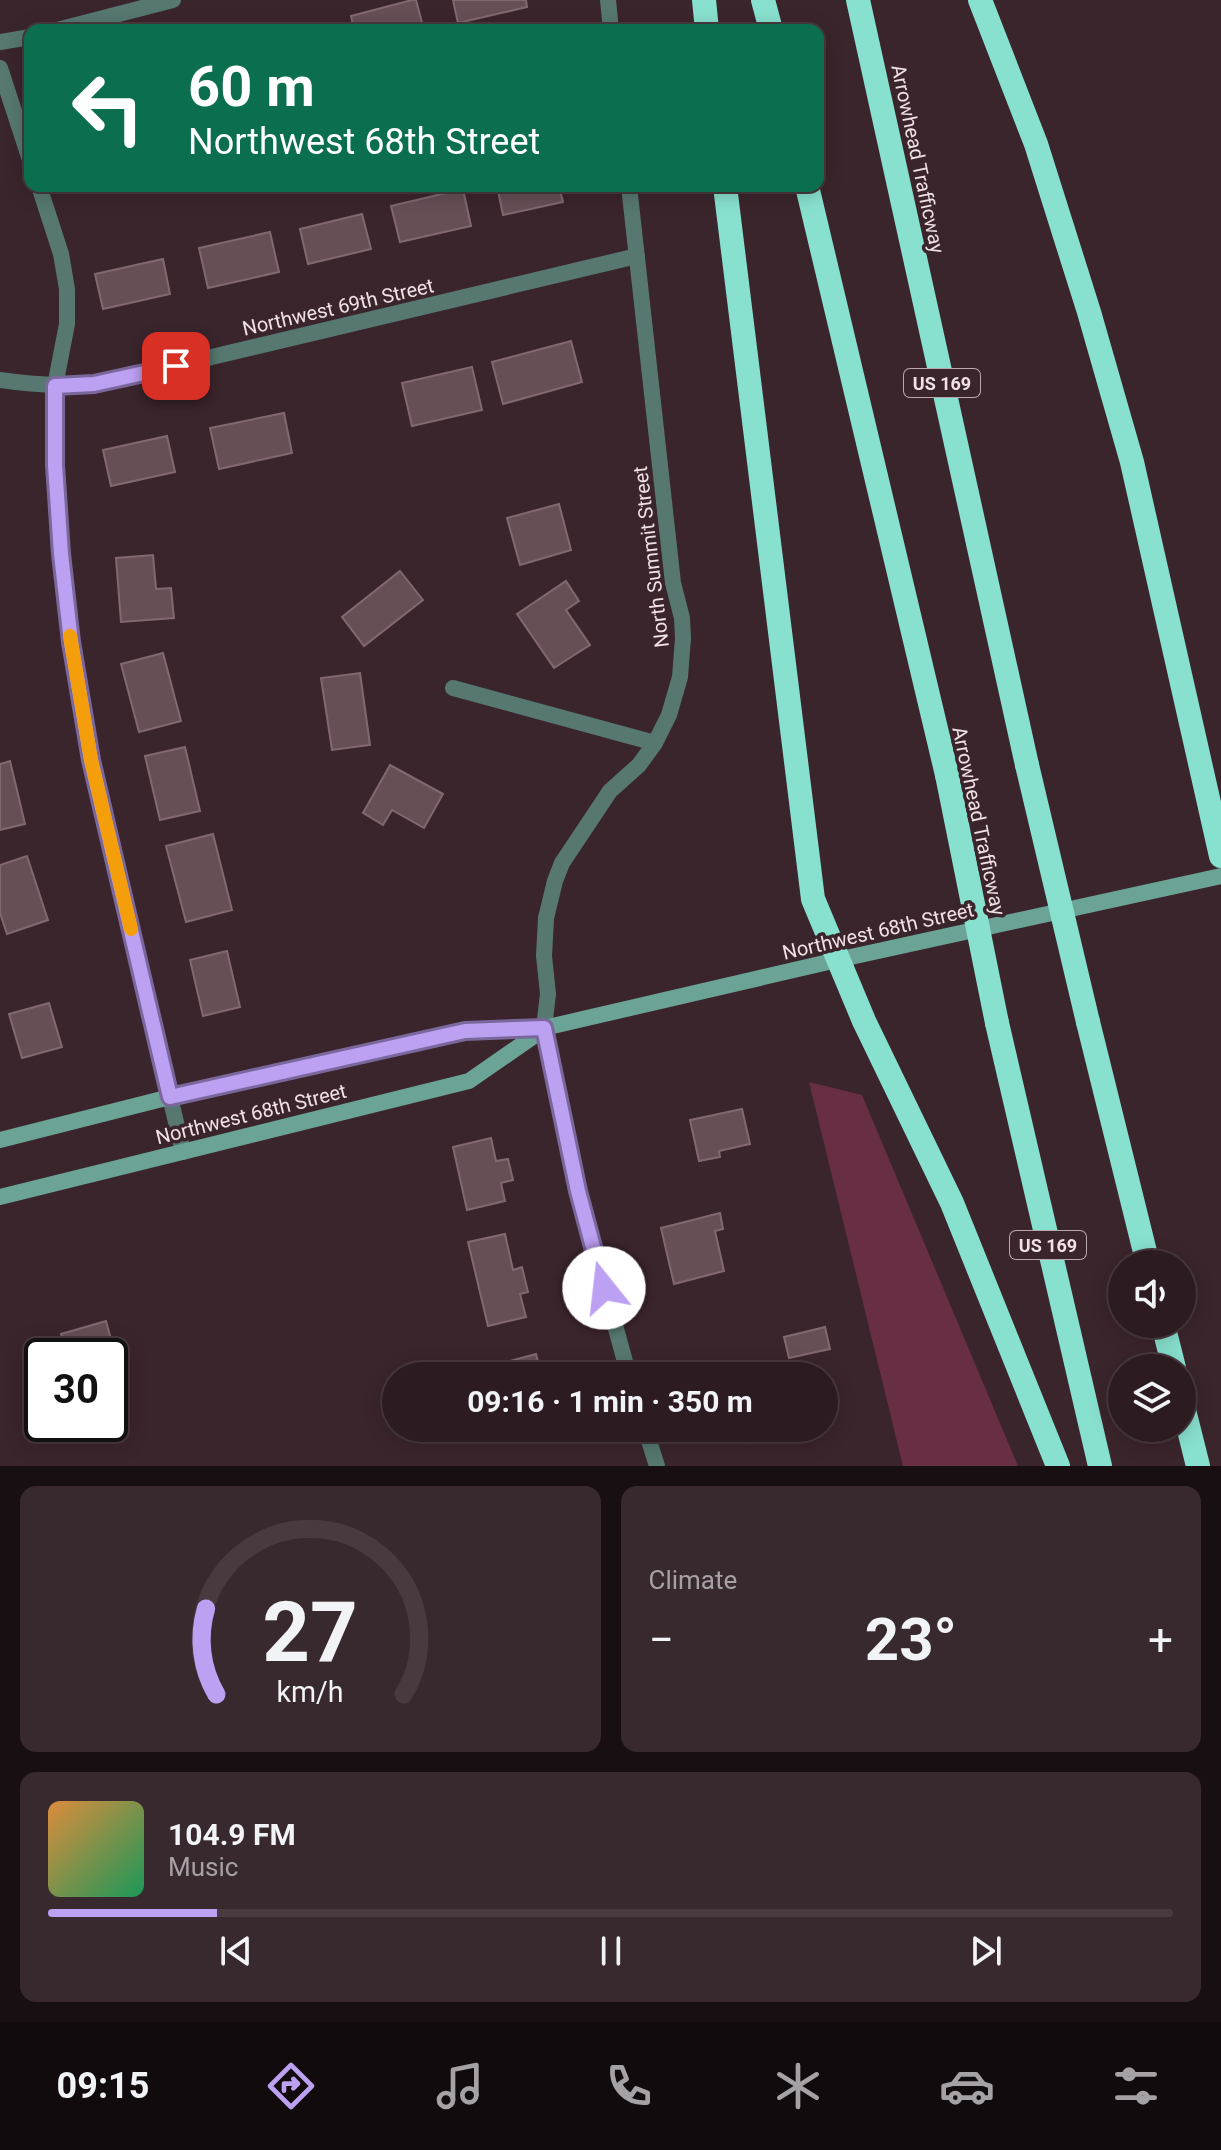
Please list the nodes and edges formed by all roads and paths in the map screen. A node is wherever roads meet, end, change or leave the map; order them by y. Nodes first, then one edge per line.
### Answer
1 (173, 0) edge
2 (608, 0) edge
3 (704, 0) edge
4 (763, 0) edge
5 (858, 0) edge
6 (980, 0) edge
7 (80, 24) edge
8 (610, 24) edge
9 (706, 24) edge
10 (769, 24) edge
11 (24, 38) edge
12 (0, 42) edge
13 (0, 68) edge
14 (24, 142) edge
15 (41, 192) edge
16 (630, 192) edge
17 (726, 192) edge
18 (808, 192) edge
19 (637, 256) junction
20 (0, 380) edge
21 (55, 386) junction
22 (453, 688) dead end
23 (655, 743) junction
24 (1221, 856) edge
25 (1221, 876) edge
26 (837, 960) junction
27 (544, 1028) junction
28 (170, 1097) junction
29 (0, 1140) edge
30 (183, 1152) junction
31 (0, 1197) edge
32 (1145, 1250) edge
33 (625, 1362) edge
34 (649, 1442) edge
35 (1192, 1442) edge
36 (657, 1466) edge
37 (1058, 1466) edge
38 (1100, 1466) edge
39 (1198, 1466) edge

1 - 7 street
2 - 8 street
3 - 9 highway
4 - 10 highway
5 - 32 highway, Arrowhead Trafficway / US 169, bridge
6 - 24 highway
11 - 12 street
13 - 14 street
15 - 21 street
16 - 19 street, North Summit Street
17 - 26 highway
18 - 38 highway, Arrowhead Trafficway / US 169, bridge
19 - 21 street, Northwest 69th Street
19 - 23 street, North Summit Street
20 - 21 street, Northwest 69th Street
21 - 28 street
22 - 23 street
23 - 27 street, North Summit Street
25 - 26 main road, Northwest 68th Street
26 - 27 main road, Northwest 68th Street
26 - 37 highway
27 - 28 main road, Northwest 68th Street
27 - 30 main road, Northwest 68th Street
27 - 33 street, North Summit Street
28 - 29 main road, Northwest 68th Street
28 - 30 street
30 - 31 main road, Northwest 68th Street
34 - 36 street
35 - 39 highway

